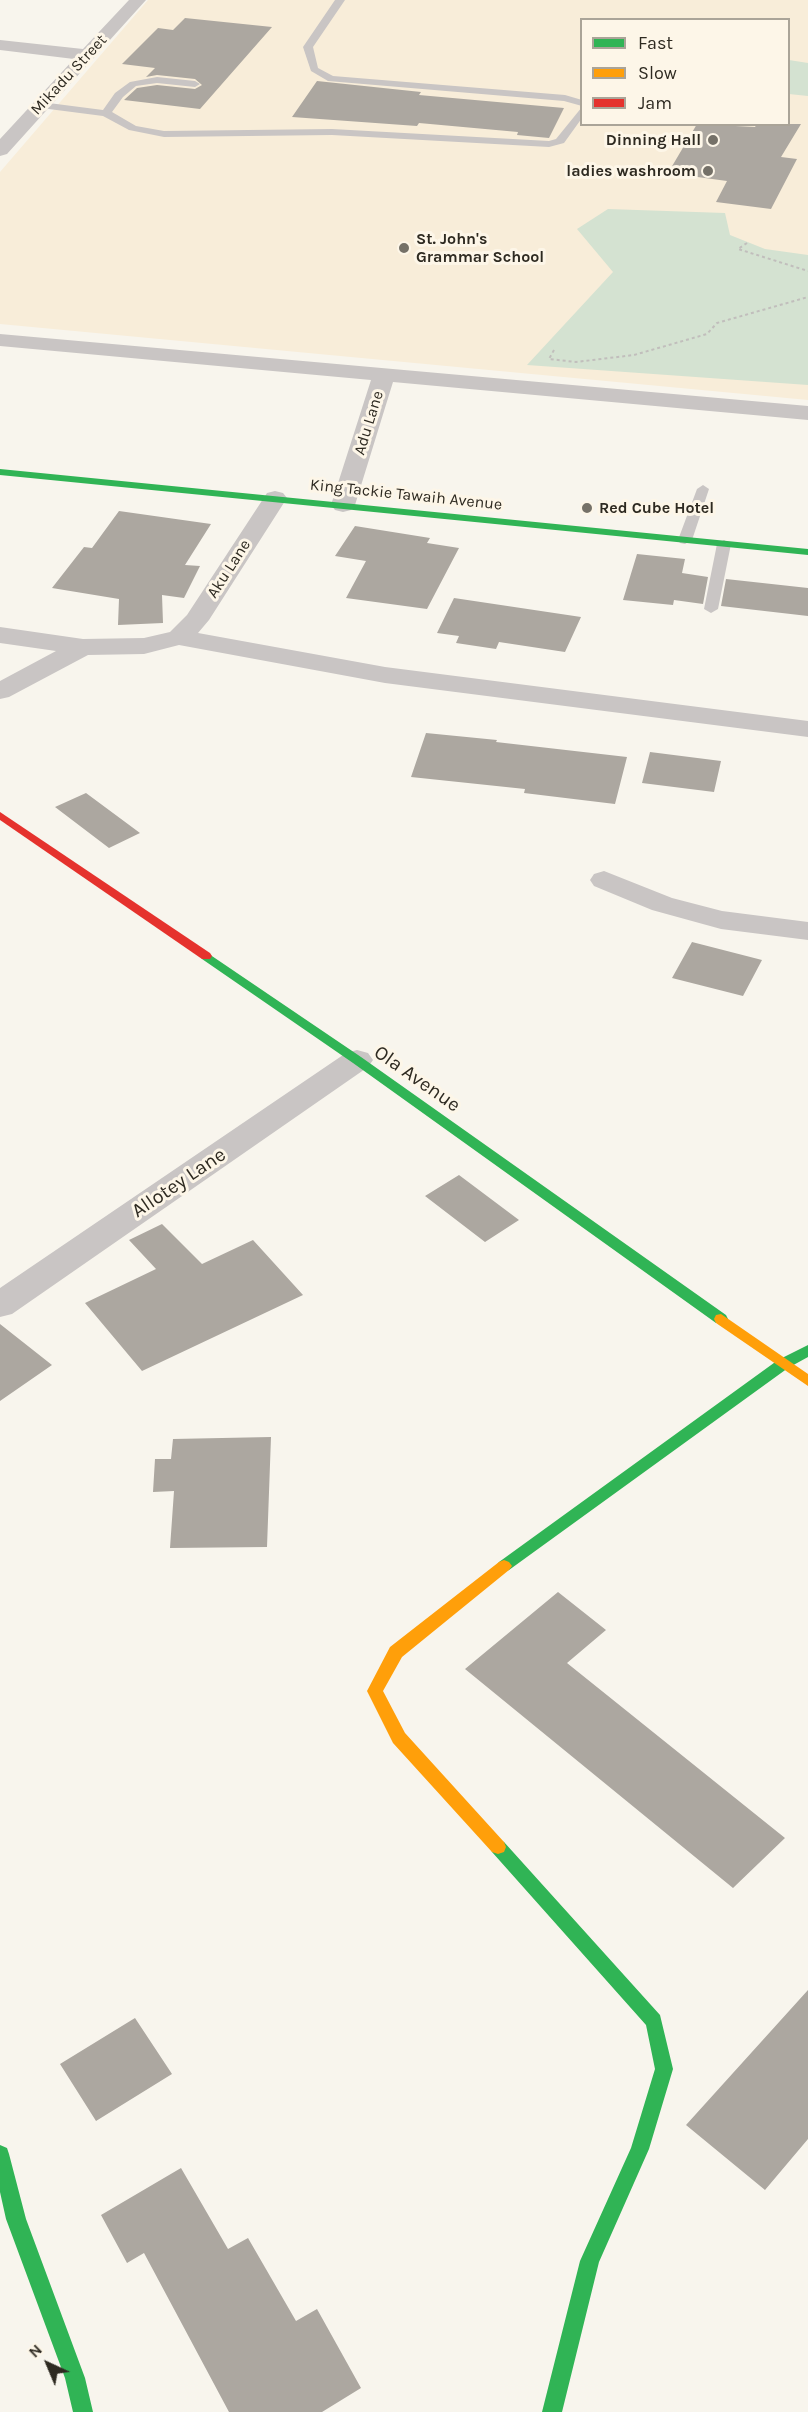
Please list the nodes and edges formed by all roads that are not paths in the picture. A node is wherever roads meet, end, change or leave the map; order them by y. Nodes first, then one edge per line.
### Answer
1 (138, 0) edge
2 (340, 0) edge
3 (0, 45) edge
4 (88, 55) junction
5 (195, 84) dead end
6 (580, 103) edge
7 (41, 105) junction
8 (106, 113) junction
9 (580, 113) edge
10 (3, 141) edge
11 (0, 340) edge
12 (384, 375) junction
13 (808, 413) edge
14 (0, 472) edge
15 (703, 489) dead end
16 (275, 498) junction
17 (343, 505) junction
18 (685, 540) junction
19 (724, 544) junction
20 (808, 552) edge
21 (711, 609) dead end
22 (0, 634) edge
23 (179, 638) junction
24 (83, 647) junction
25 (0, 691) edge
26 (808, 729) edge
27 (0, 815) edge
28 (604, 880) dead end
29 (808, 931) edge
30 (357, 1060) junction
31 (0, 1305) edge
32 (808, 1350) edge
33 (783, 1364) junction
34 (808, 1381) edge
35 (0, 2154) edge
36 (83, 2412) edge
37 (552, 2412) edge

1 - 4 street, Mikadu Street
2 - 6 lane
3 - 4 street
4 - 7 street, Mikadu Street
5 - 8 lane
7 - 8 lane
7 - 10 street, Mikadu Street
8 - 9 lane
11 - 12 street
12 - 13 street
12 - 17 street, Adu Lane
14 - 16 street, King Tackie Tawaih Avenue
15 - 18 lane
16 - 17 street, King Tackie Tawaih Avenue
16 - 23 street, Aku Lane
17 - 18 street, King Tackie Tawaih Avenue
18 - 19 street, King Tackie Tawaih Avenue
19 - 20 street, King Tackie Tawaih Avenue
19 - 21 lane
22 - 24 street
23 - 24 street
23 - 26 street
24 - 25 street
27 - 30 street, Ola Avenue
28 - 29 street
30 - 31 street, Allotey Lane
30 - 33 street, Ola Avenue
32 - 33 street
33 - 34 street, Ola Avenue
33 - 37 street
35 - 36 street

